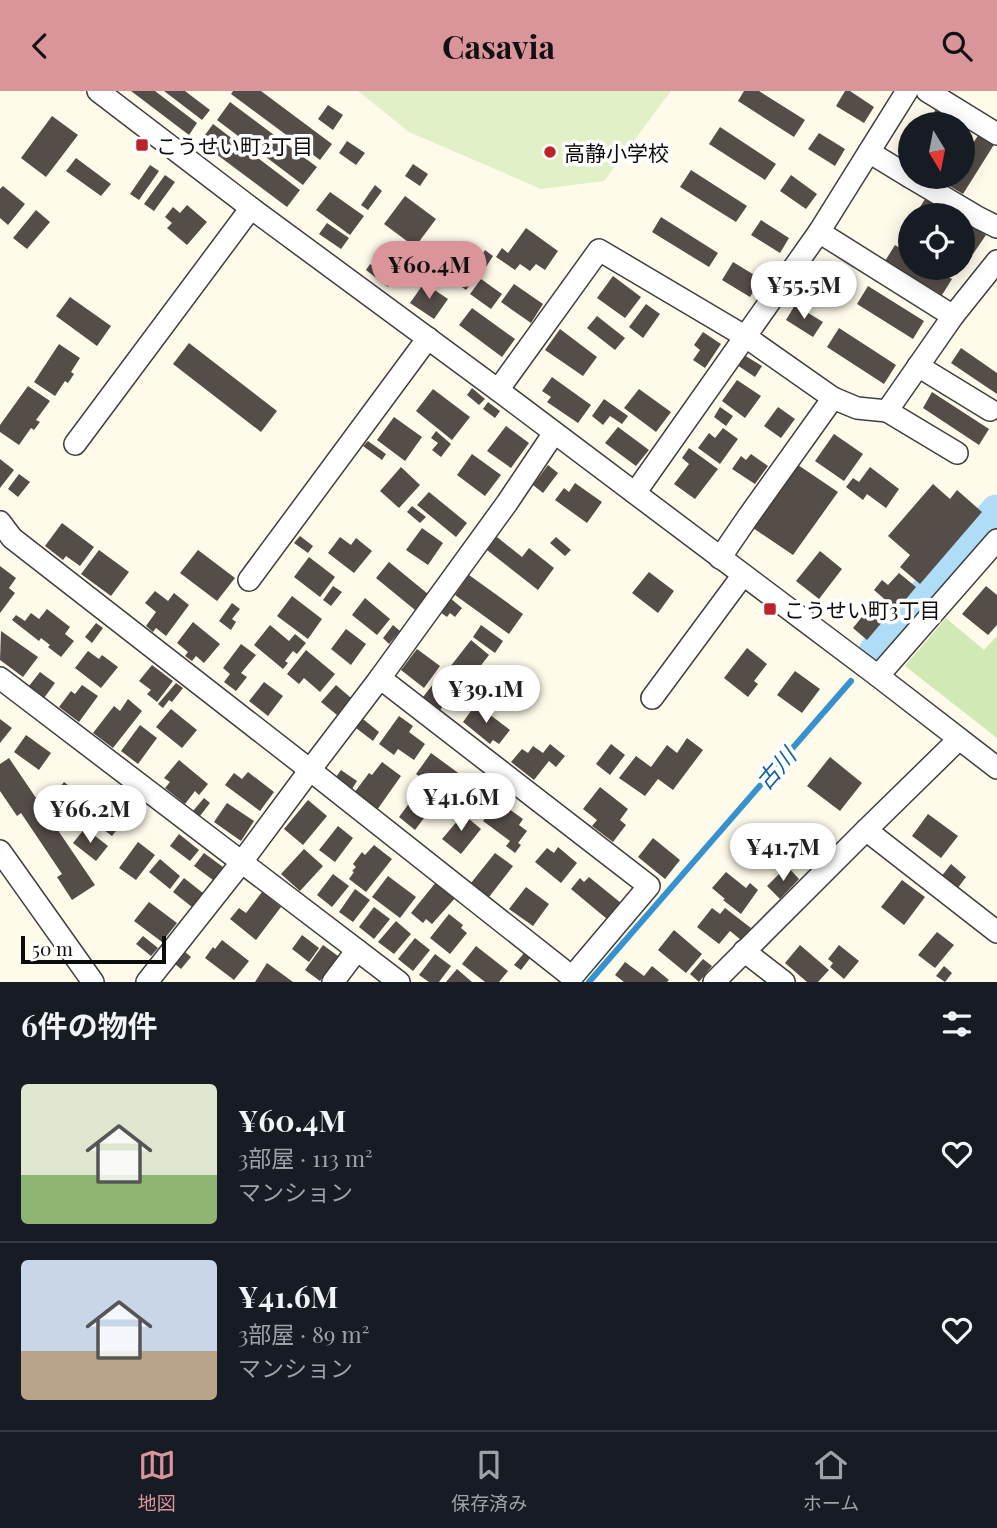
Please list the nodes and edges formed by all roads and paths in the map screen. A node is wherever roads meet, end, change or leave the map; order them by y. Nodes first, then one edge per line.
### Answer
1 (98, 91) edge
2 (906, 91) edge
3 (927, 91) edge
4 (997, 134) edge
5 (869, 152) junction
6 (898, 170) edge
7 (930, 189) edge
8 (251, 208) junction
9 (997, 227) edge
10 (820, 232) junction
11 (997, 261) edge
12 (953, 316) junction
13 (746, 337) junction
14 (428, 338) junction
15 (918, 366) junction
16 (498, 390) junction
17 (833, 398) junction
18 (990, 410) dead end
19 (887, 411) junction
20 (554, 433) junction
21 (75, 444) dead end
22 (957, 453) dead end
23 (635, 493) junction
24 (0, 521) edge
25 (997, 540) edge
26 (720, 558) junction
27 (743, 575) junction
28 (249, 580) dead end
29 (878, 676) junction
30 (380, 678) junction
31 (3, 685) edge
32 (652, 698) dead end
33 (959, 739) junction
34 (997, 768) edge
35 (310, 770) junction
36 (866, 830) junction
37 (0, 851) edge
38 (241, 863) junction
39 (997, 932) edge
40 (357, 950) junction
41 (744, 951) junction
42 (93, 982) edge
43 (147, 982) edge
44 (333, 982) edge
45 (399, 982) edge
46 (714, 982) edge
47 (784, 982) edge

1 - 8 street
2 - 5 street
3 - 4 street
5 - 6 street
5 - 10 street
7 - 9 street
8 - 14 street
8 - 21 street
10 - 12 street
10 - 13 street
11 - 12 street
12 - 15 street
13 - 16 street
13 - 17 street
13 - 23 street
14 - 16 street
14 - 28 street
15 - 18 street
15 - 19 street
16 - 20 street
17 - 19 street
17 - 26 street
19 - 22 street
20 - 23 street
20 - 30 street
23 - 26 street
24 - 35 street
25 - 29 street
26 - 27 street
27 - 29 street
27 - 32 street
29 - 33 street
30 - 35 street
30 - 35 street
31 - 38 street
33 - 34 street
33 - 36 street
35 - 38 street
36 - 39 street
36 - 41 street
37 - 42 street
38 - 40 street
38 - 43 street
40 - 44 street
40 - 45 street
41 - 46 street
41 - 47 street

